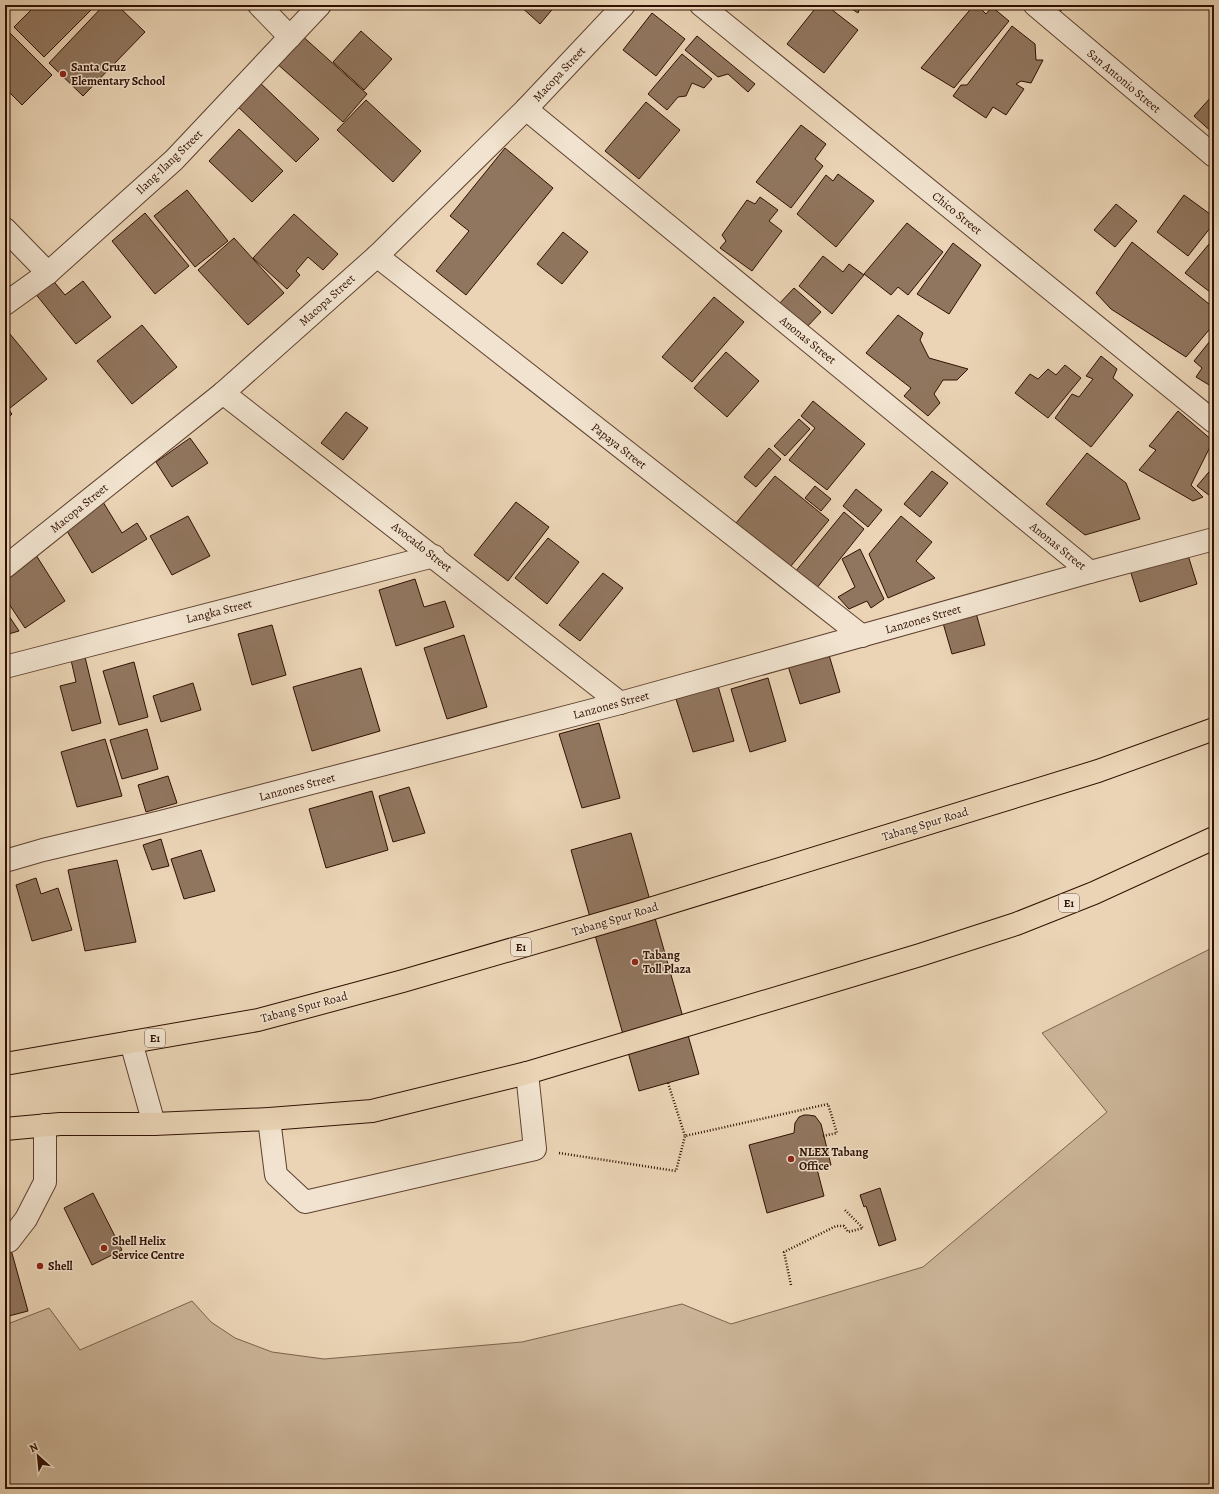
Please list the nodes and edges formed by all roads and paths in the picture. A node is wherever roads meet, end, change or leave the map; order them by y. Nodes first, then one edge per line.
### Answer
1 (259, 5) edge
2 (320, 5) edge
3 (624, 5) edge
4 (701, 5) edge
5 (1034, 5) edge
6 (290, 37) junction
7 (526, 109) junction
8 (1214, 156) edge
9 (5, 229) edge
10 (377, 256) junction
11 (48, 273) junction
12 (5, 304) edge
13 (223, 393) junction
14 (1214, 422) edge
15 (1214, 539) edge
16 (434, 556) junction
17 (5, 566) edge
18 (1090, 572) junction
19 (862, 636) junction
20 (5, 667) edge
21 (620, 703) junction
22 (1214, 729) edge
23 (1214, 838) edge
24 (5, 861) edge
25 (131, 1042) junction
26 (5, 1064) edge
27 (527, 1073) junction
28 (668, 1083) dead end
29 (269, 1119) junction
30 (154, 1124) junction
31 (45, 1125) junction
32 (5, 1129) edge
33 (684, 1136) junction
34 (823, 1136) dead end
35 (535, 1149) junction
36 (845, 1210) dead end
37 (9, 1241) dead end
38 (791, 1285) dead end

1 - 6 street
2 - 6 street, Ilang-Ilang Street
3 - 7 street, Macopa Street
4 - 14 street, Chico Street
5 - 8 street, San Antonio Street
6 - 11 street, Ilang-Ilang Street
7 - 10 street, Macopa Street
7 - 18 street, Anonas Street
9 - 11 street
10 - 13 street, Macopa Street
10 - 19 street, Papaya Street
11 - 12 street, Ilang-Ilang Street
13 - 16 street, Avocado Street
13 - 17 street, Macopa Street
15 - 18 street, Lanzones Street
16 - 20 street, Langka Street
16 - 21 street, Avocado Street
18 - 19 street, Lanzones Street
19 - 21 street, Lanzones Street
21 - 24 street, Lanzones Street
22 - 25 highway, Tabang Spur Road / E1
23 - 27 highway, E1
25 - 26 highway, Tabang Spur Road / E1
25 - 30 street
27 - 29 highway, E1
27 - 35 street
28 - 33 path
29 - 30 highway, E1
29 - 35 street
30 - 31 highway, E1
31 - 32 highway, E1
31 - 37 street
33 - 34 path
33 - 35 path
36 - 38 path

